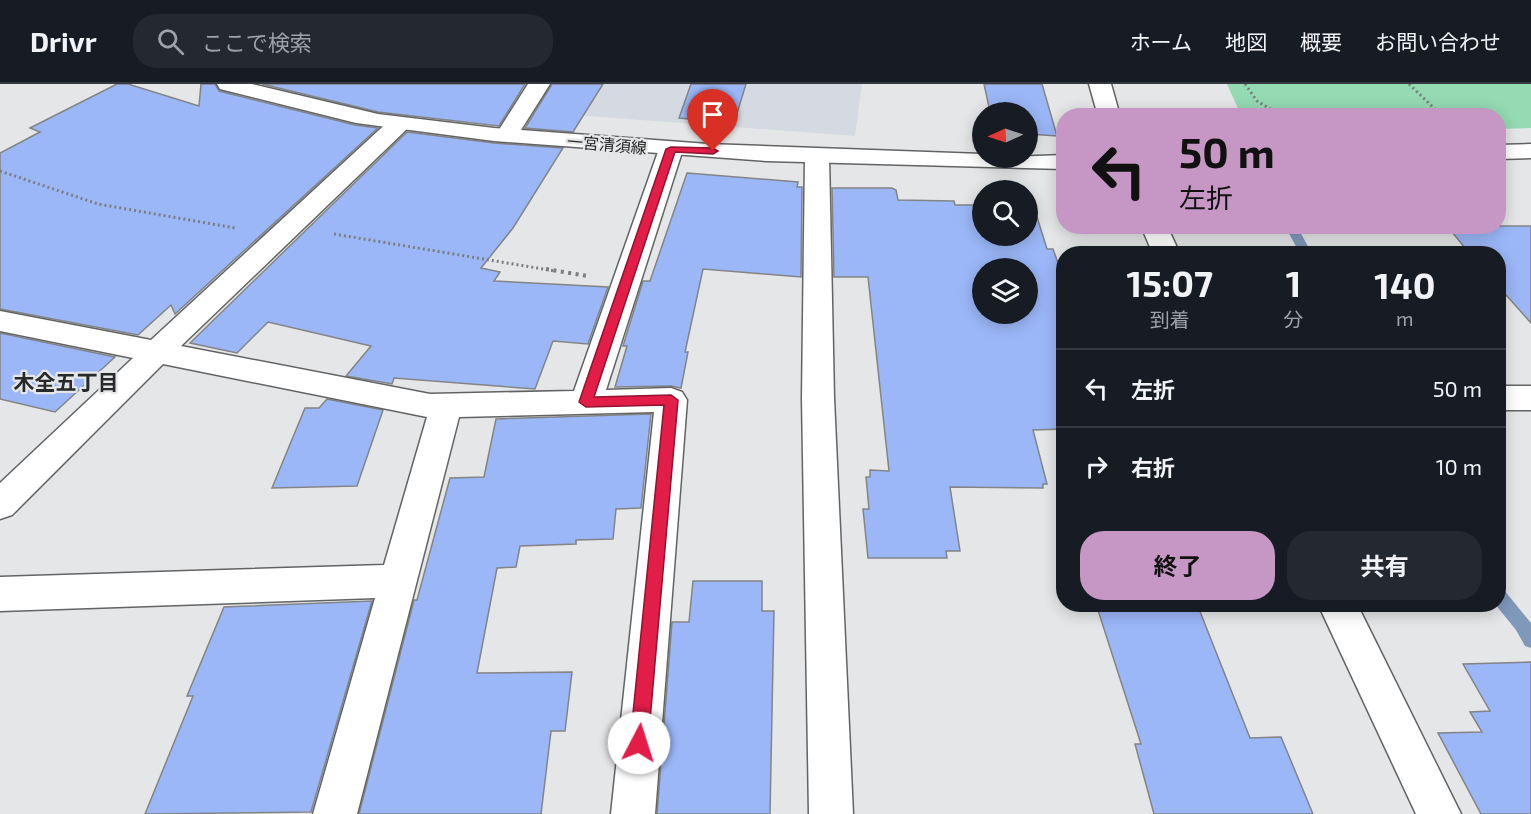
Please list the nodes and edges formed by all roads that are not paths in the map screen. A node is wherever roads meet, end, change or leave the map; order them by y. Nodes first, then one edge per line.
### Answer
1 (228, 84) edge
2 (539, 84) edge
3 (1100, 84) edge
4 (1107, 108) edge
5 (399, 124) junction
6 (506, 136) junction
7 (671, 149) junction
8 (1531, 151) edge
9 (1506, 152) edge
10 (817, 156) junction
11 (1056, 162) edge
12 (0, 321) edge
13 (157, 352) junction
14 (1506, 398) edge
15 (1531, 398) edge
16 (586, 402) junction
17 (446, 406) junction
18 (0, 504) edge
19 (398, 581) junction
20 (0, 594) edge
21 (1341, 612) edge
22 (335, 814) edge
23 (633, 814) edge
24 (831, 814) edge
25 (1438, 814) edge

1 - 5 street, 一宮清須線
2 - 6 street
3 - 4 street
5 - 6 street, 一宮清須線
5 - 13 street
6 - 7 street, 一宮清須線
7 - 10 street, 一宮清須線
7 - 16 street
8 - 9 street
10 - 11 street, 一宮清須線
10 - 24 street
12 - 13 street
13 - 17 street
13 - 18 street
14 - 15 street
16 - 17 street
16 - 23 street
17 - 19 street
19 - 20 street
19 - 22 street
21 - 25 street

